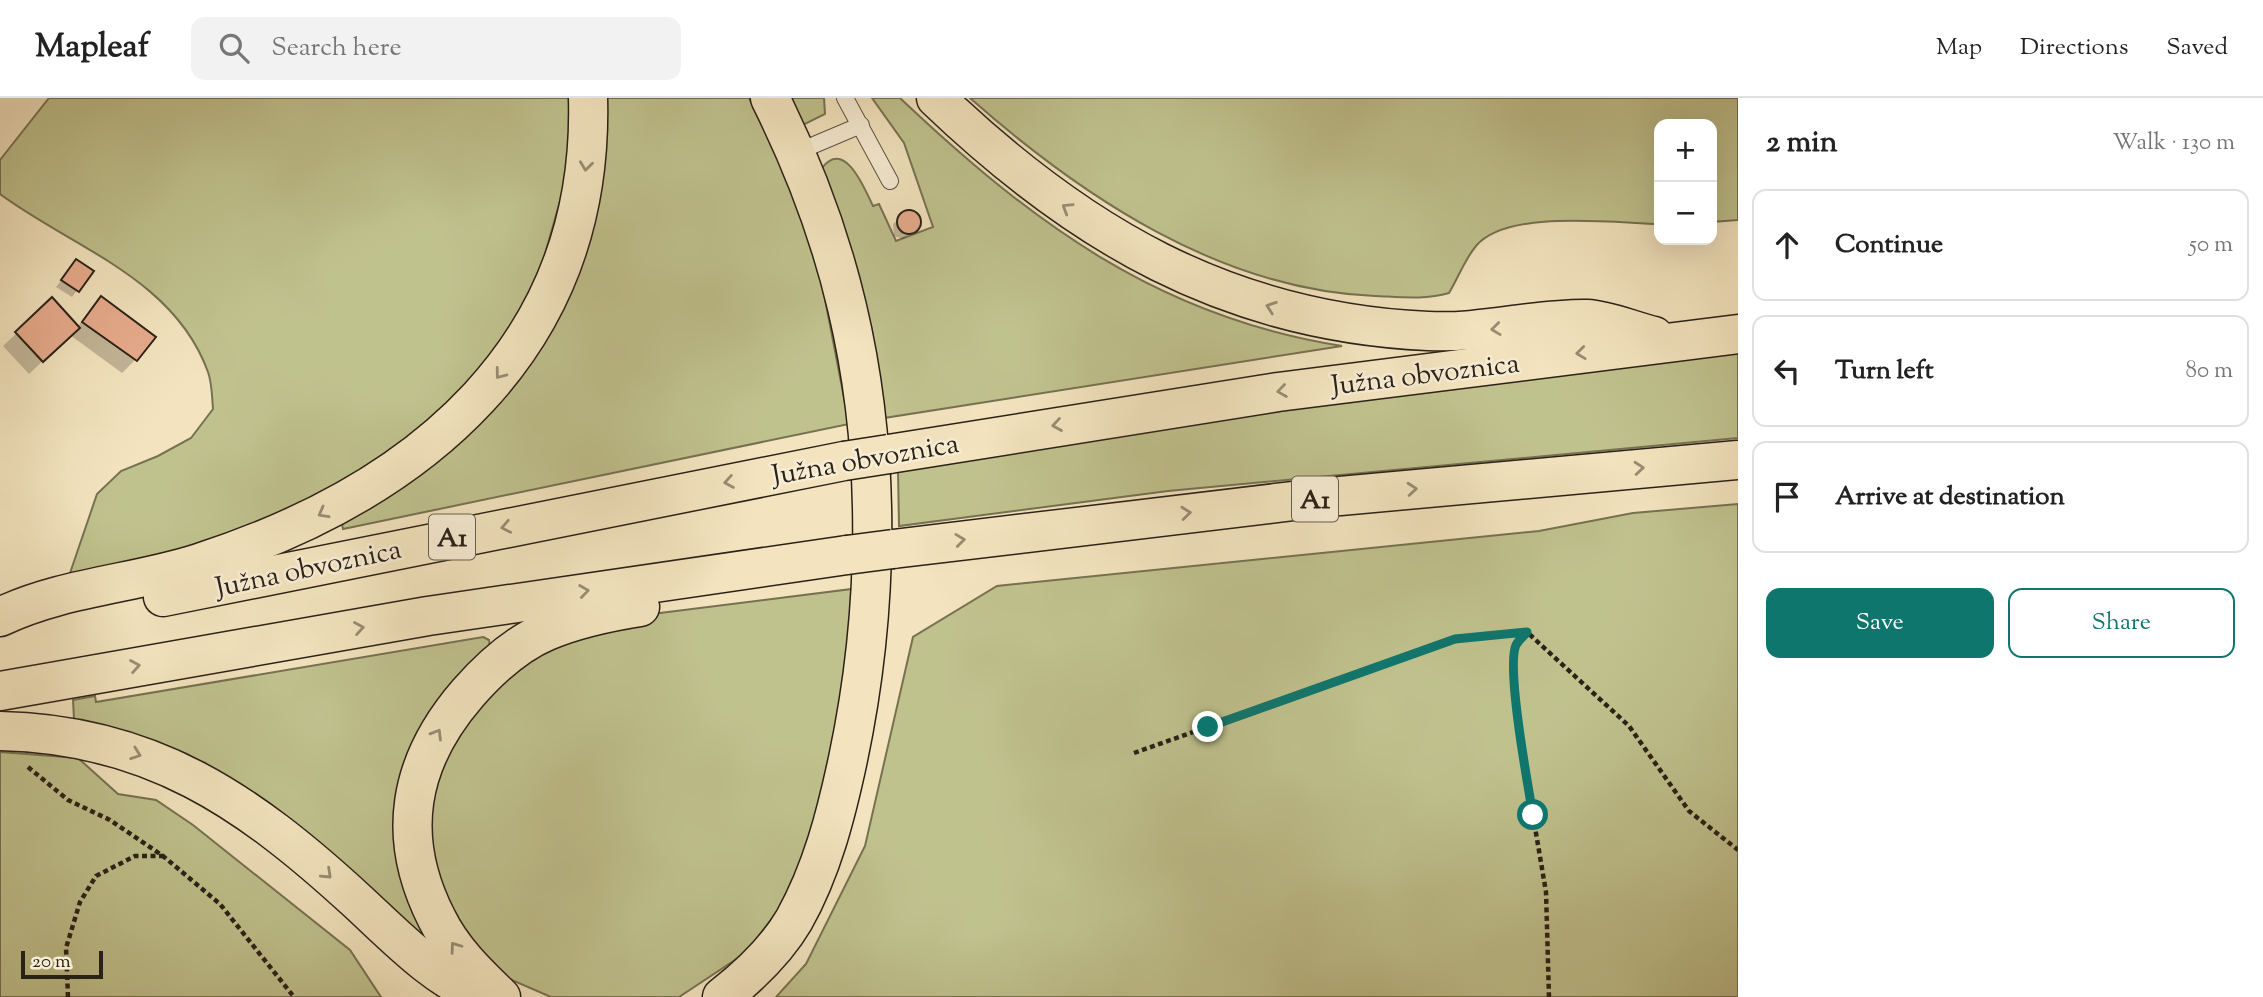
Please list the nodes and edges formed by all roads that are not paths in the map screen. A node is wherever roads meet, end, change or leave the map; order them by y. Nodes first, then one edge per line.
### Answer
1 (588, 98) edge
2 (770, 98) edge
3 (845, 98) edge
4 (936, 98) edge
5 (861, 125) junction
6 (795, 153) junction
7 (890, 181) dead end
8 (1738, 334) edge
9 (1673, 341) junction
10 (1738, 460) edge
11 (847, 555) junction
12 (59, 608) junction
13 (0, 617) edge
14 (0, 632) edge
15 (0, 691) edge
16 (9, 744) edge
17 (483, 997) edge
18 (501, 997) edge
19 (722, 997) edge

1 -> 12 highway
2 - 6 highway
3 - 5 lane
9 -> 4 highway
5 - 6 lane
5 - 7 lane
6 - 19 highway
8 - 9 highway, Južna obvoznica / A1
9 -> 12 highway, Južna obvoznica / A1, bridge
11 -> 10 highway, A1, bridge
15 -> 11 highway, A1
18 -> 11 highway
12 - 13 highway
12 - 14 highway, Južna obvoznica / A1
16 -> 17 highway

